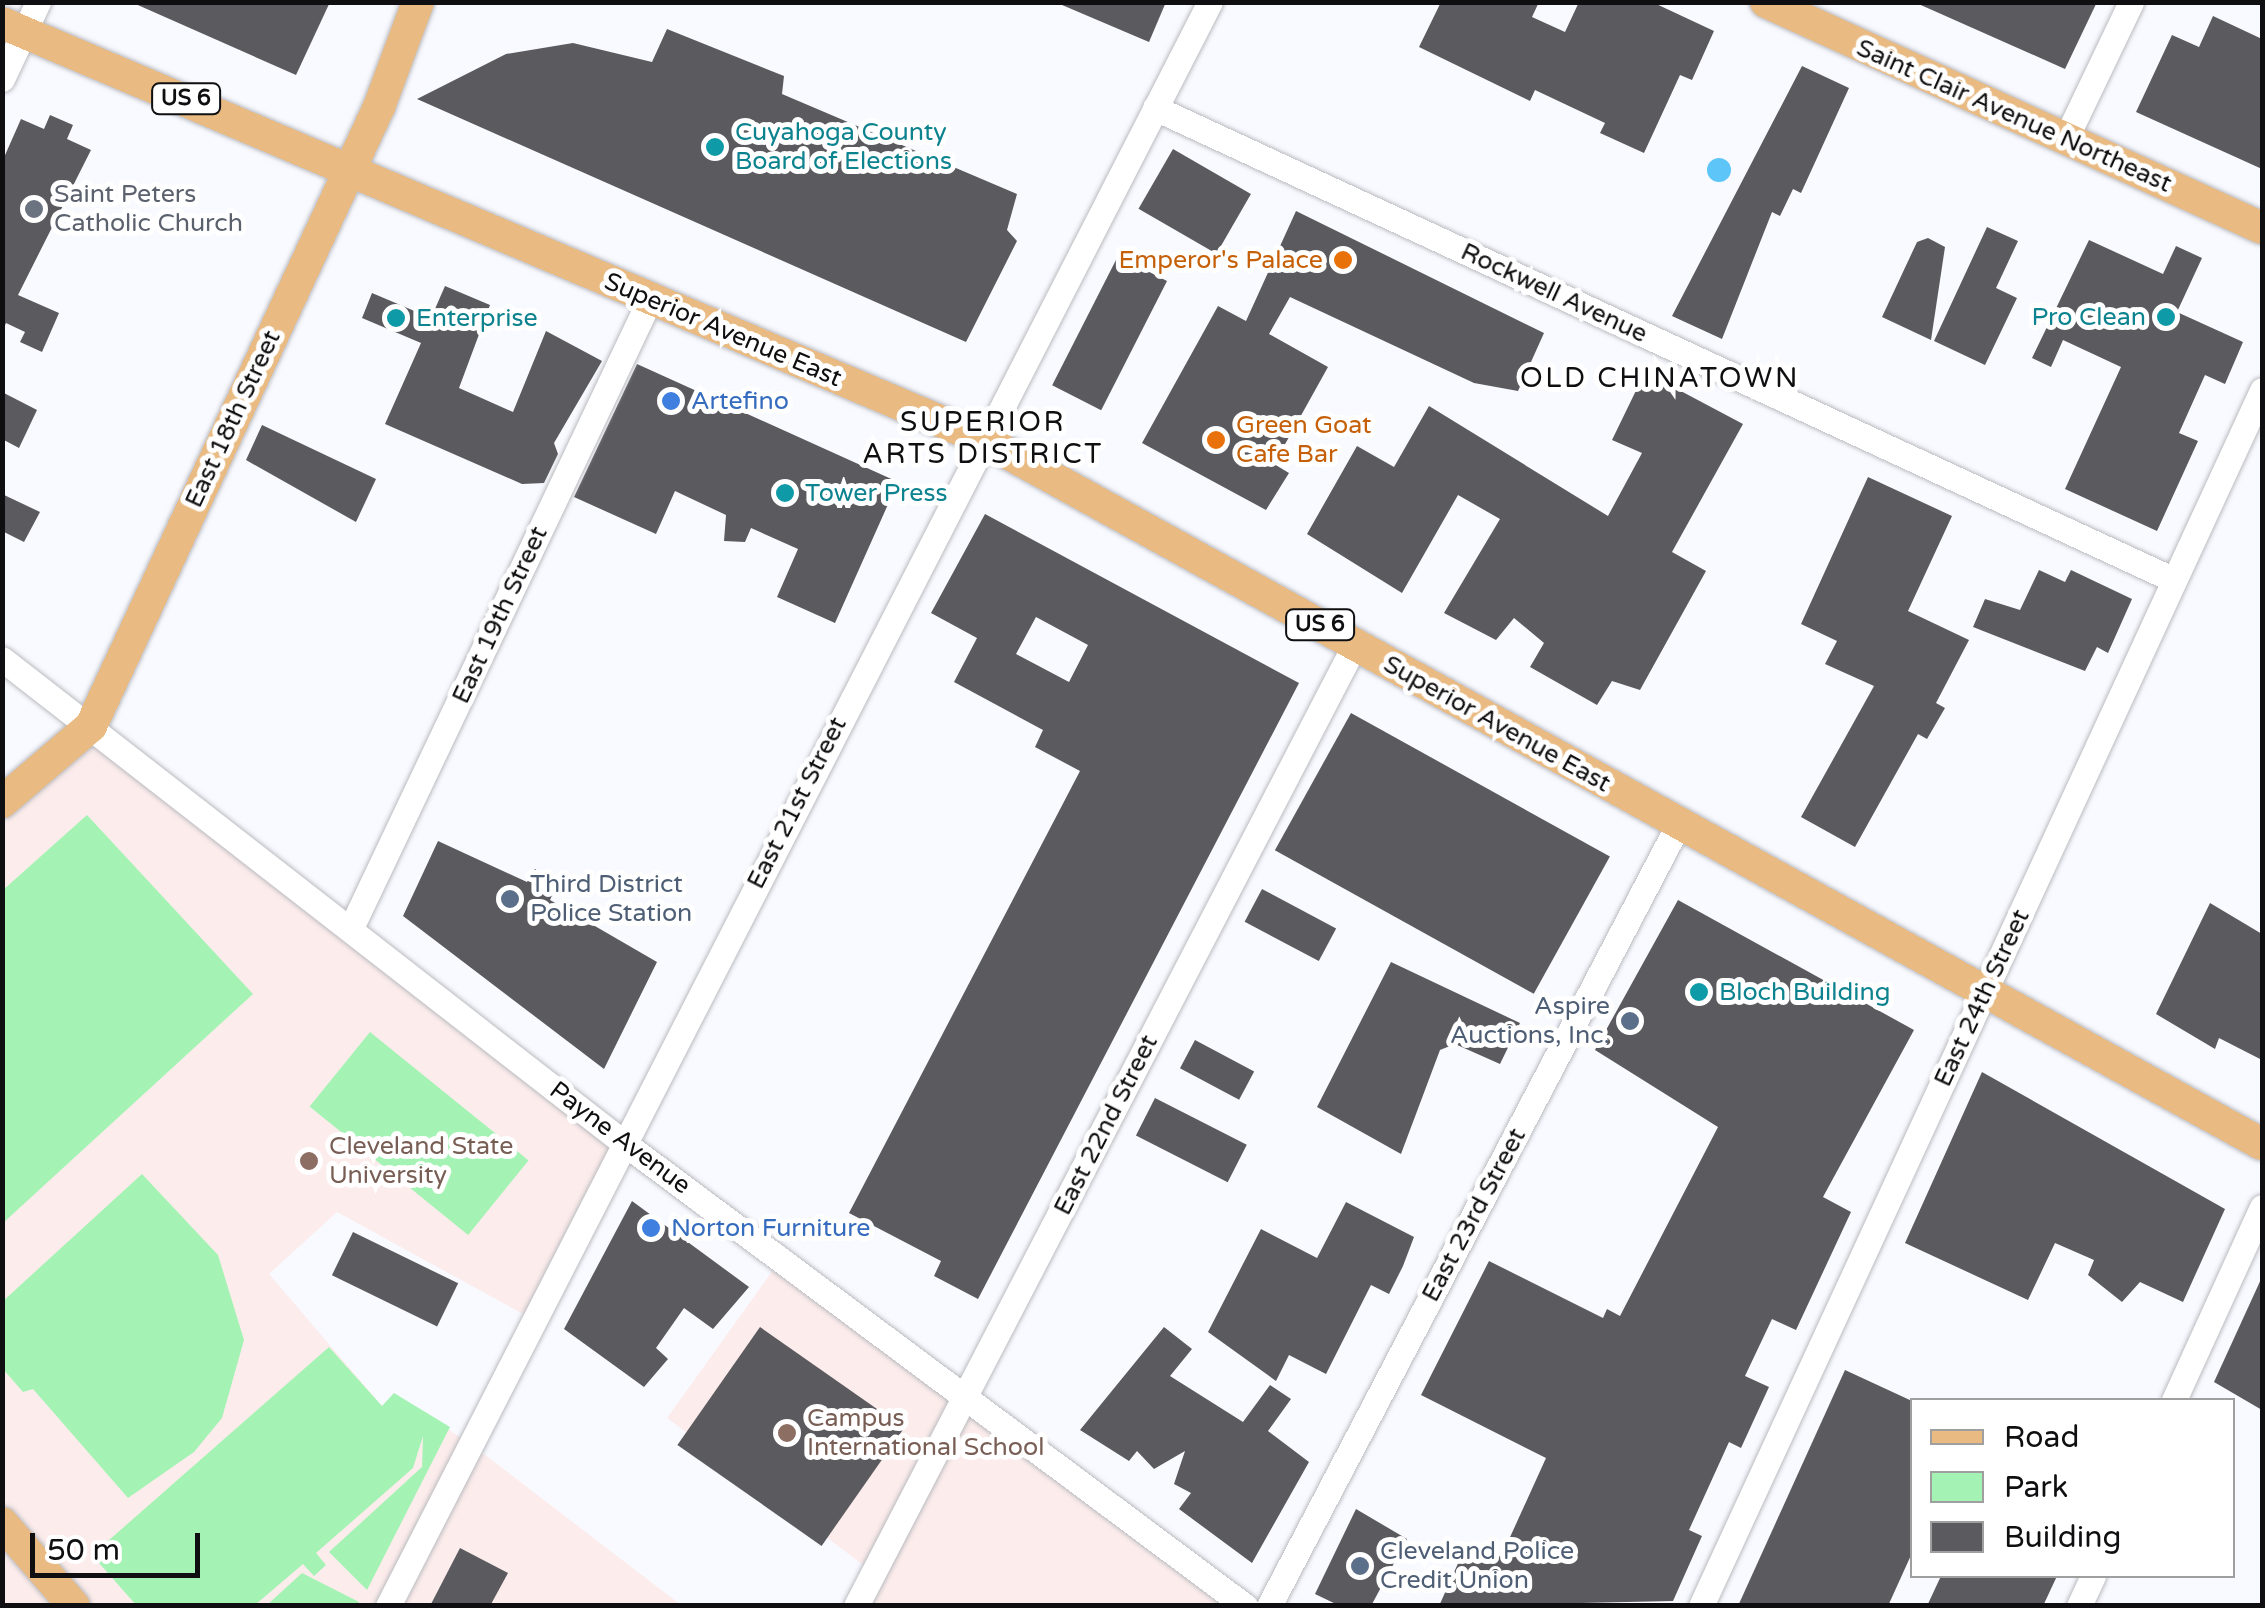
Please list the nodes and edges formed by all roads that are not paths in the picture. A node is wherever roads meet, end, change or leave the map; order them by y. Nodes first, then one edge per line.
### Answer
1 (418, 2) edge
2 (1210, 2) edge
3 (1766, 2) edge
4 (2130, 2) edge
5 (22, 19) edge
6 (2, 79) edge
7 (1155, 108) junction
8 (2065, 140) junction
9 (348, 167) junction
10 (2262, 228) edge
11 (649, 301) junction
12 (2262, 390) edge
13 (982, 439) junction
14 (2172, 579) junction
15 (1354, 644) junction
16 (2, 659) edge
17 (90, 726) junction
18 (2, 802) edge
19 (1678, 825) junction
20 (351, 928) junction
21 (1983, 996) junction
22 (624, 1143) junction
23 (2262, 1144) edge
24 (2262, 1208) edge
25 (965, 1396) junction
26 (2175, 1398) edge
27 (2, 1523) edge
28 (2092, 1578) edge
29 (74, 1606) edge
30 (388, 1606) edge
31 (856, 1606) edge
32 (1245, 1606) edge
33 (1269, 1606) edge
34 (1701, 1606) edge
35 (2080, 1606) edge

1 - 9 main road, East 18th Street
2 - 7 street, East 21st Street
3 - 8 main road, Saint Clair Avenue Northeast
4 - 8 street
5 - 6 street
5 - 9 main road, Superior Avenue East / US 6
7 - 13 street, East 21st Street
7 - 14 street, Rockwell Avenue
8 - 10 main road, Saint Clair Avenue Northeast
9 - 11 main road, Superior Avenue East / US 6
9 - 17 main road, East 18th Street
11 - 13 main road, Superior Avenue East / US 6
11 - 20 street, East 19th Street
12 - 14 street, East 24th Street
13 - 15 main road, Superior Avenue East / US 6
13 - 22 street, East 21st Street
14 - 21 street, East 24th Street
15 - 19 main road, Superior Avenue East / US 6
15 - 25 street, East 22nd Street
16 - 17 street, Payne Avenue
17 - 18 main road, East 18th Street
17 - 20 street, Payne Avenue
19 - 21 main road, Superior Avenue East / US 6
19 - 33 street, East 23rd Street
20 - 22 street, Payne Avenue
21 - 23 main road, Superior Avenue East / US 6
21 - 34 street, East 24th Street
22 - 25 street, Payne Avenue
22 - 30 street, East 21st Street
24 - 26 street
25 - 31 street, East 22nd Street
25 - 32 street, Payne Avenue
27 - 29 main road
28 - 35 street

